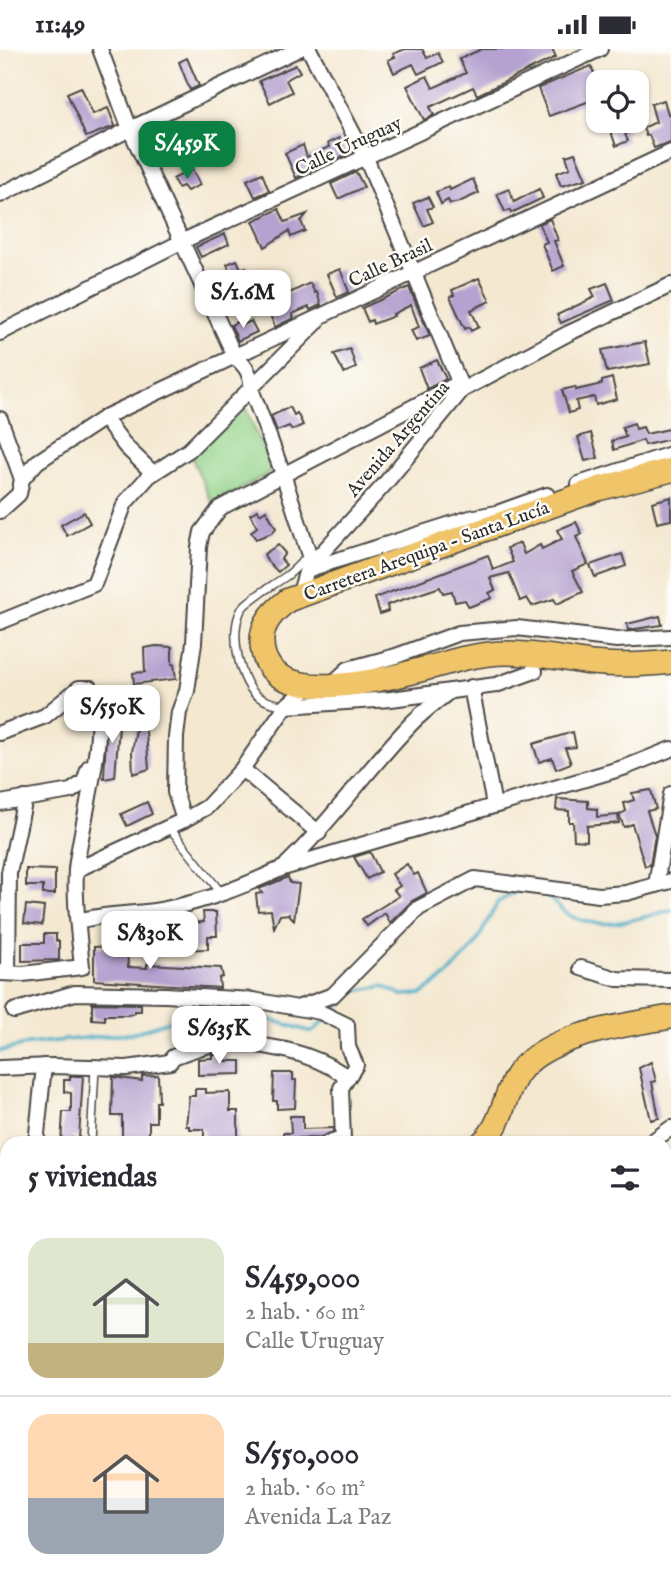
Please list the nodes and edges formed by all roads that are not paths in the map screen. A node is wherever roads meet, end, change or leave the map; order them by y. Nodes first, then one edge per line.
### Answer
1 (100, 49) edge
2 (299, 49) edge
3 (309, 49) edge
4 (600, 49) edge
5 (130, 129) junction
6 (671, 152) edge
7 (366, 158) junction
8 (0, 195) edge
9 (183, 241) junction
10 (413, 273) junction
11 (671, 285) edge
12 (324, 315) junction
13 (0, 333) edge
14 (235, 357) junction
15 (460, 387) junction
16 (251, 389) junction
17 (104, 418) junction
18 (0, 419) edge
19 (671, 454) edge
20 (671, 470) edge
21 (153, 473) junction
22 (283, 474) junction
23 (22, 479) junction
24 (0, 511) edge
25 (308, 562) junction
26 (299, 596) junction
27 (0, 622) edge
28 (671, 637) edge
29 (671, 662) edge
30 (535, 671) dead end
31 (322, 685) junction
32 (471, 687) junction
33 (451, 690) junction
34 (286, 706) junction
35 (0, 733) edge
36 (671, 749) edge
37 (95, 753) junction
38 (242, 769) junction
39 (671, 794) edge
40 (25, 798) junction
41 (0, 803) edge
42 (494, 805) junction
43 (184, 820) junction
44 (169, 827) junction
45 (319, 833) junction
46 (283, 868) junction
47 (76, 870) junction
48 (671, 881) edge
49 (656, 885) junction
50 (222, 895) junction
51 (78, 921) junction
52 (581, 968) dead end
53 (4, 973) edge
54 (671, 980) edge
55 (296, 1009) junction
56 (14, 1011) dead end
57 (671, 1017) edge
58 (44, 1066) junction
59 (0, 1068) edge
60 (94, 1068) junction
61 (346, 1077) junction
62 (37, 1136) edge
63 (91, 1136) edge
64 (342, 1136) edge
65 (487, 1136) edge

1 - 5 street
2 - 5 street
3 - 7 street
4 - 7 street, Calle Uruguay
5 - 8 street
5 - 9 street
6 - 10 street, Calle Brasil
7 - 9 street, Calle Uruguay
7 - 10 street
9 - 13 street, Calle Uruguay
9 - 14 street
10 - 12 street, Calle Brasil
10 - 15 street
11 - 15 street, Avenida Argentina
12 - 14 street, Calle Brasil
12 - 16 street
14 - 16 street
14 - 17 street, Calle Brasil
15 - 22 street
15 - 25 street, Avenida Argentina
16 - 21 street
16 - 22 street
17 - 21 street
17 - 23 street, Calle Brasil
18 - 23 street
19 - 25 street
20 - 26 main road, Carretera Arequipa - Santa Lucía
21 - 27 street
22 - 25 street
22 - 43 street
23 - 24 street, Calle Brasil
25 - 26 street, Avenida Argentina
25 - 34 lane
26 - 31 main road, Carretera Arequipa - Santa Lucía
28 - 31 street
29 - 31 main road, Carretera Arequipa - Santa Lucía
30 - 32 street
31 - 34 street
32 - 33 street
32 - 42 street
33 - 34 street
33 - 45 street
34 - 38 street
35 - 37 street
36 - 42 street
37 - 40 street
37 - 47 street
38 - 43 street
38 - 45 street
39 - 49 street
40 - 41 street
40 - 53 street
42 - 46 street
43 - 44 street
44 - 47 street
44 - 50 lane
45 - 46 street
46 - 50 street
47 - 51 street
48 - 49 street
49 - 55 street
50 - 51 street
51 - 53 street
52 - 54 street
55 - 56 street
55 - 61 street
57 - 65 main road
58 - 59 street
58 - 60 street
58 - 62 street
60 - 61 street
60 - 63 lane
61 - 64 street

